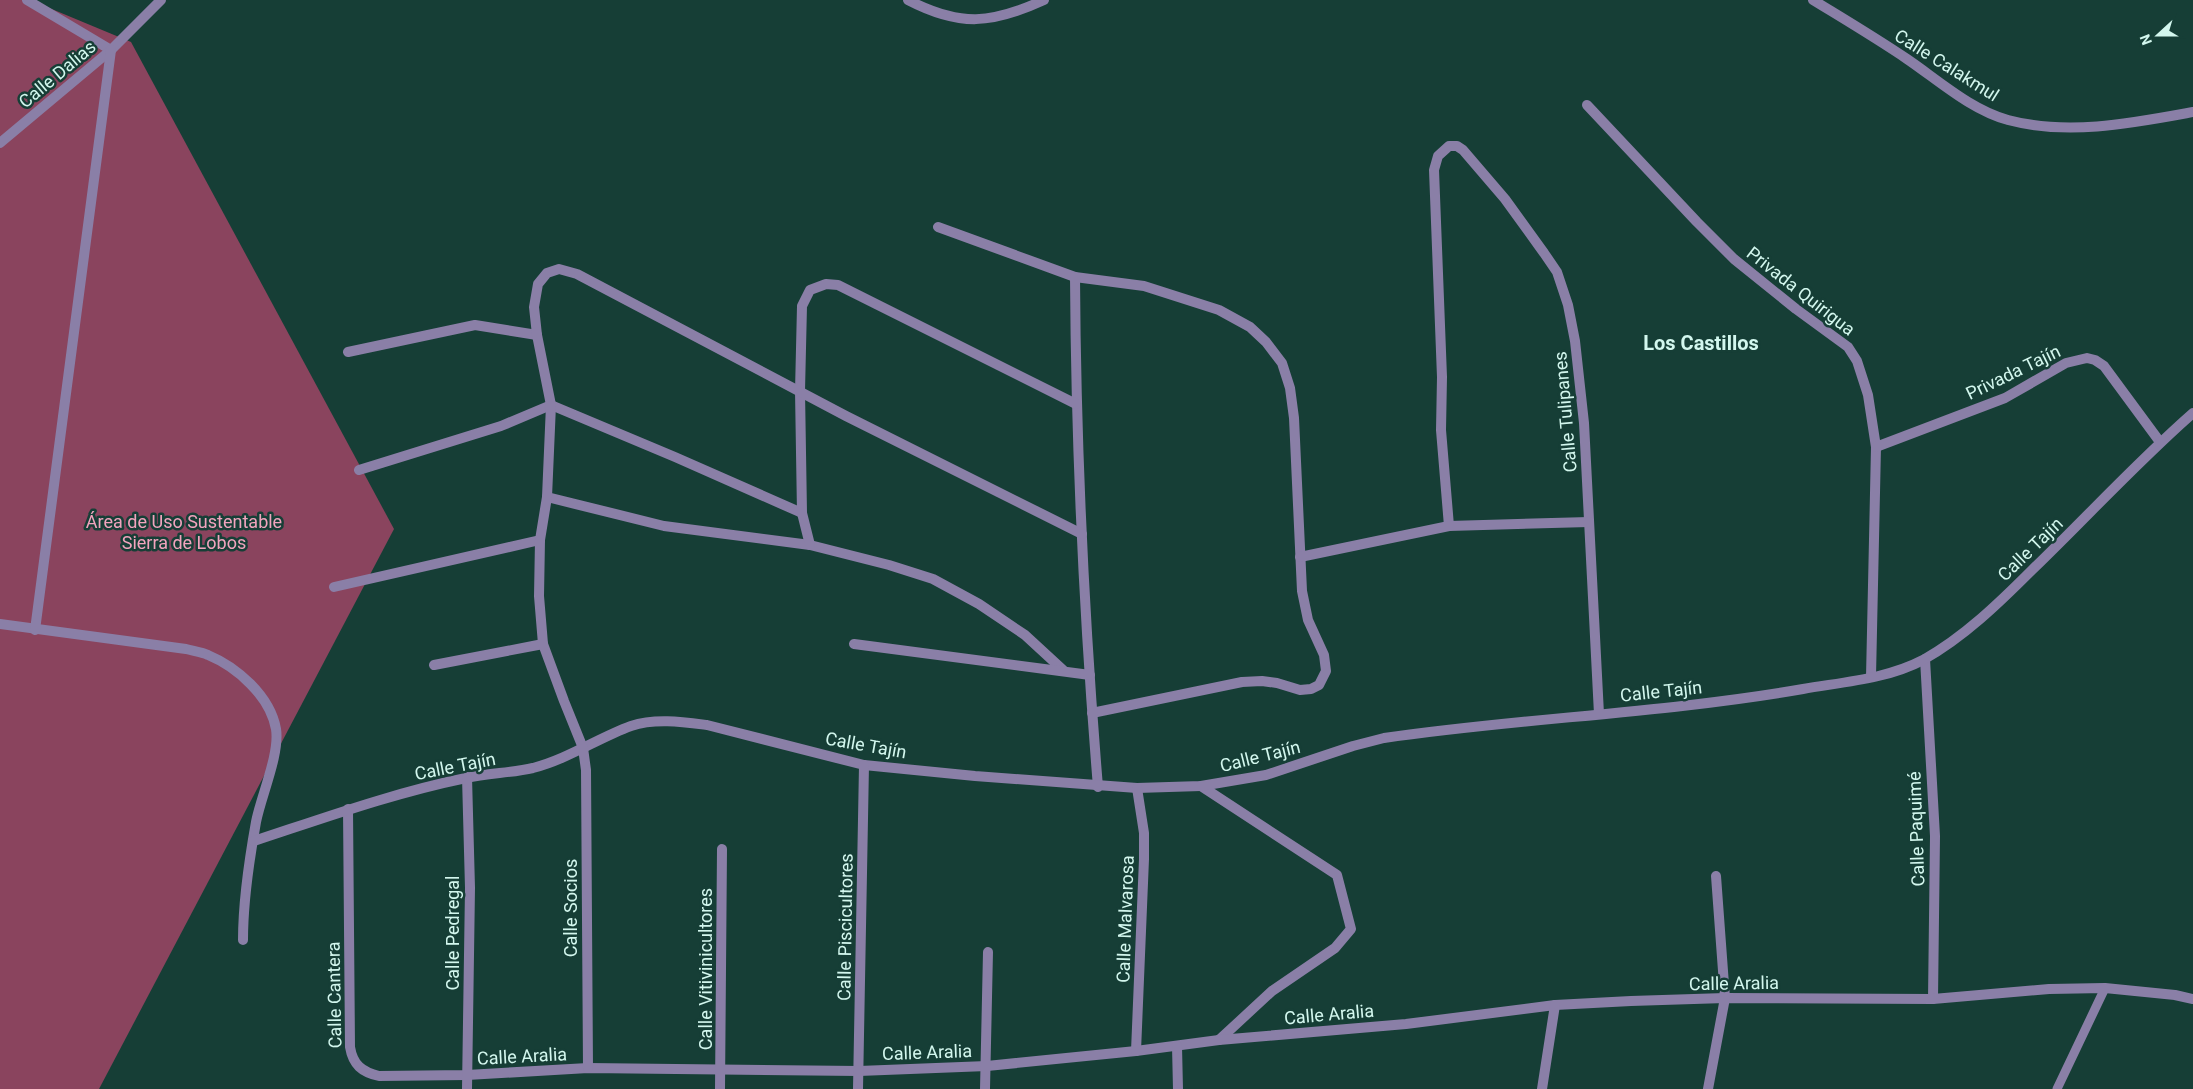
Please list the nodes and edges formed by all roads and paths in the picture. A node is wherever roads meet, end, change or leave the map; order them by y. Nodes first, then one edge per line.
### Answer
1 (27, 0) edge
2 (161, 0) edge
3 (908, 0) edge
4 (1044, 0) edge
5 (1813, 0) edge
6 (111, 50) junction
7 (1587, 105) dead end
8 (2193, 112) edge
9 (0, 143) edge
10 (938, 227) dead end
11 (1075, 277) junction
12 (537, 335) junction
13 (348, 352) dead end
14 (800, 391) junction
15 (1076, 404) junction
16 (551, 405) junction
17 (2193, 413) edge
18 (2160, 442) junction
19 (1876, 447) junction
20 (359, 470) dead end
21 (547, 497) junction
22 (802, 514) junction
23 (1589, 522) junction
24 (1448, 526) junction
25 (1082, 534) junction
26 (540, 540) junction
27 (810, 544) junction
28 (1300, 557) junction
29 (334, 587) dead end
30 (0, 624) edge
31 (35, 630) junction
32 (543, 644) junction
33 (854, 644) dead end
34 (1925, 659) junction
35 (434, 665) dead end
36 (1063, 670) junction
37 (1090, 675) junction
38 (1871, 677) junction
39 (1092, 712) junction
40 (1599, 714) junction
41 (584, 748) junction
42 (864, 765) junction
43 (467, 778) junction
44 (1201, 786) junction
45 (1098, 787) junction
46 (1137, 788) junction
47 (348, 809) junction
48 (254, 841) junction
49 (722, 849) dead end
50 (1716, 876) dead end
51 (243, 940) dead end
52 (988, 952) dead end
53 (2105, 988) junction
54 (1726, 998) junction
55 (1933, 999) junction
56 (2193, 999) edge
57 (1555, 1005) junction
58 (1219, 1040) junction
59 (1177, 1046) junction
60 (1136, 1051) junction
61 (987, 1066) junction
62 (588, 1068) junction
63 (721, 1070) junction
64 (859, 1071) junction
65 (467, 1075) junction
66 (467, 1089) edge
67 (720, 1089) edge
68 (858, 1089) edge
69 (985, 1089) edge
70 (1178, 1089) edge
71 (1542, 1089) edge
72 (1708, 1089) edge
73 (2057, 1089) edge

1 - 6 street
2 - 6 street
3 - 4 street
5 - 8 street, Calle Calakmul
6 - 9 street, Calle Dalias
6 - 31 street
7 - 19 street, Privada Quirigua
10 - 11 street
11 - 15 street
11 - 28 street
12 - 13 street
12 - 14 street, Calle Socios
12 - 16 street, Calle Socios
14 - 15 street
14 - 22 street
14 - 25 street
15 - 25 street
16 - 20 street
16 - 21 street, Calle Socios
16 - 22 street
17 - 18 street, Calle Tajín
18 - 19 street, Privada Tajín
18 - 34 street, Calle Tajín
19 - 38 street, Privada Quirigua
21 - 26 street, Calle Socios
21 - 27 street
22 - 27 street
23 - 24 street
23 - 24 street, Calle Tulipanes
23 - 40 street, Calle Tulipanes
24 - 28 street
25 - 37 street
26 - 29 street
26 - 32 street, Calle Socios
27 - 36 street
28 - 39 street
30 - 31 street
31 - 48 street
32 - 35 street
32 - 41 street, Calle Socios
33 - 36 street
34 - 38 street, Calle Tajín
34 - 55 street, Calle Paquimé
36 - 37 street
37 - 39 street
38 - 40 street, Calle Tajín
39 - 45 street
40 - 44 street, Calle Tajín
41 - 42 street, Calle Tajín
41 - 43 street, Calle Tajín
41 - 62 street, Calle Socios
42 - 45 street, Calle Tajín
42 - 64 street, Calle Piscicultores
43 - 47 street, Calle Tajín
43 - 65 street, Calle Pedregal
44 - 46 street, Calle Tajín
44 - 58 street
45 - 46 street, Calle Tajín
46 - 60 street, Calle Malvarosa
47 - 48 street, Calle Tajín
47 - 65 street, Calle Cantera
48 - 51 street
49 - 63 street, Calle Vitivinicultores
50 - 54 street
52 - 61 street
53 - 55 street, Calle Aralia
53 - 56 street, Calle Aralia
53 - 73 lane
54 - 55 street, Calle Aralia
54 - 57 street, Calle Aralia
54 - 72 street
57 - 58 street, Calle Aralia
57 - 71 street
58 - 59 street, Calle Aralia
59 - 60 street, Calle Aralia
59 - 70 street
60 - 61 street, Calle Aralia
61 - 64 street, Calle Aralia
61 - 69 street
62 - 63 street, Calle Aralia
62 - 65 street, Calle Aralia
63 - 64 street, Calle Aralia
63 - 67 street, Calle Vitivinicultores
64 - 68 street, Calle Piscicultores
65 - 66 street, Calle Pedregal

